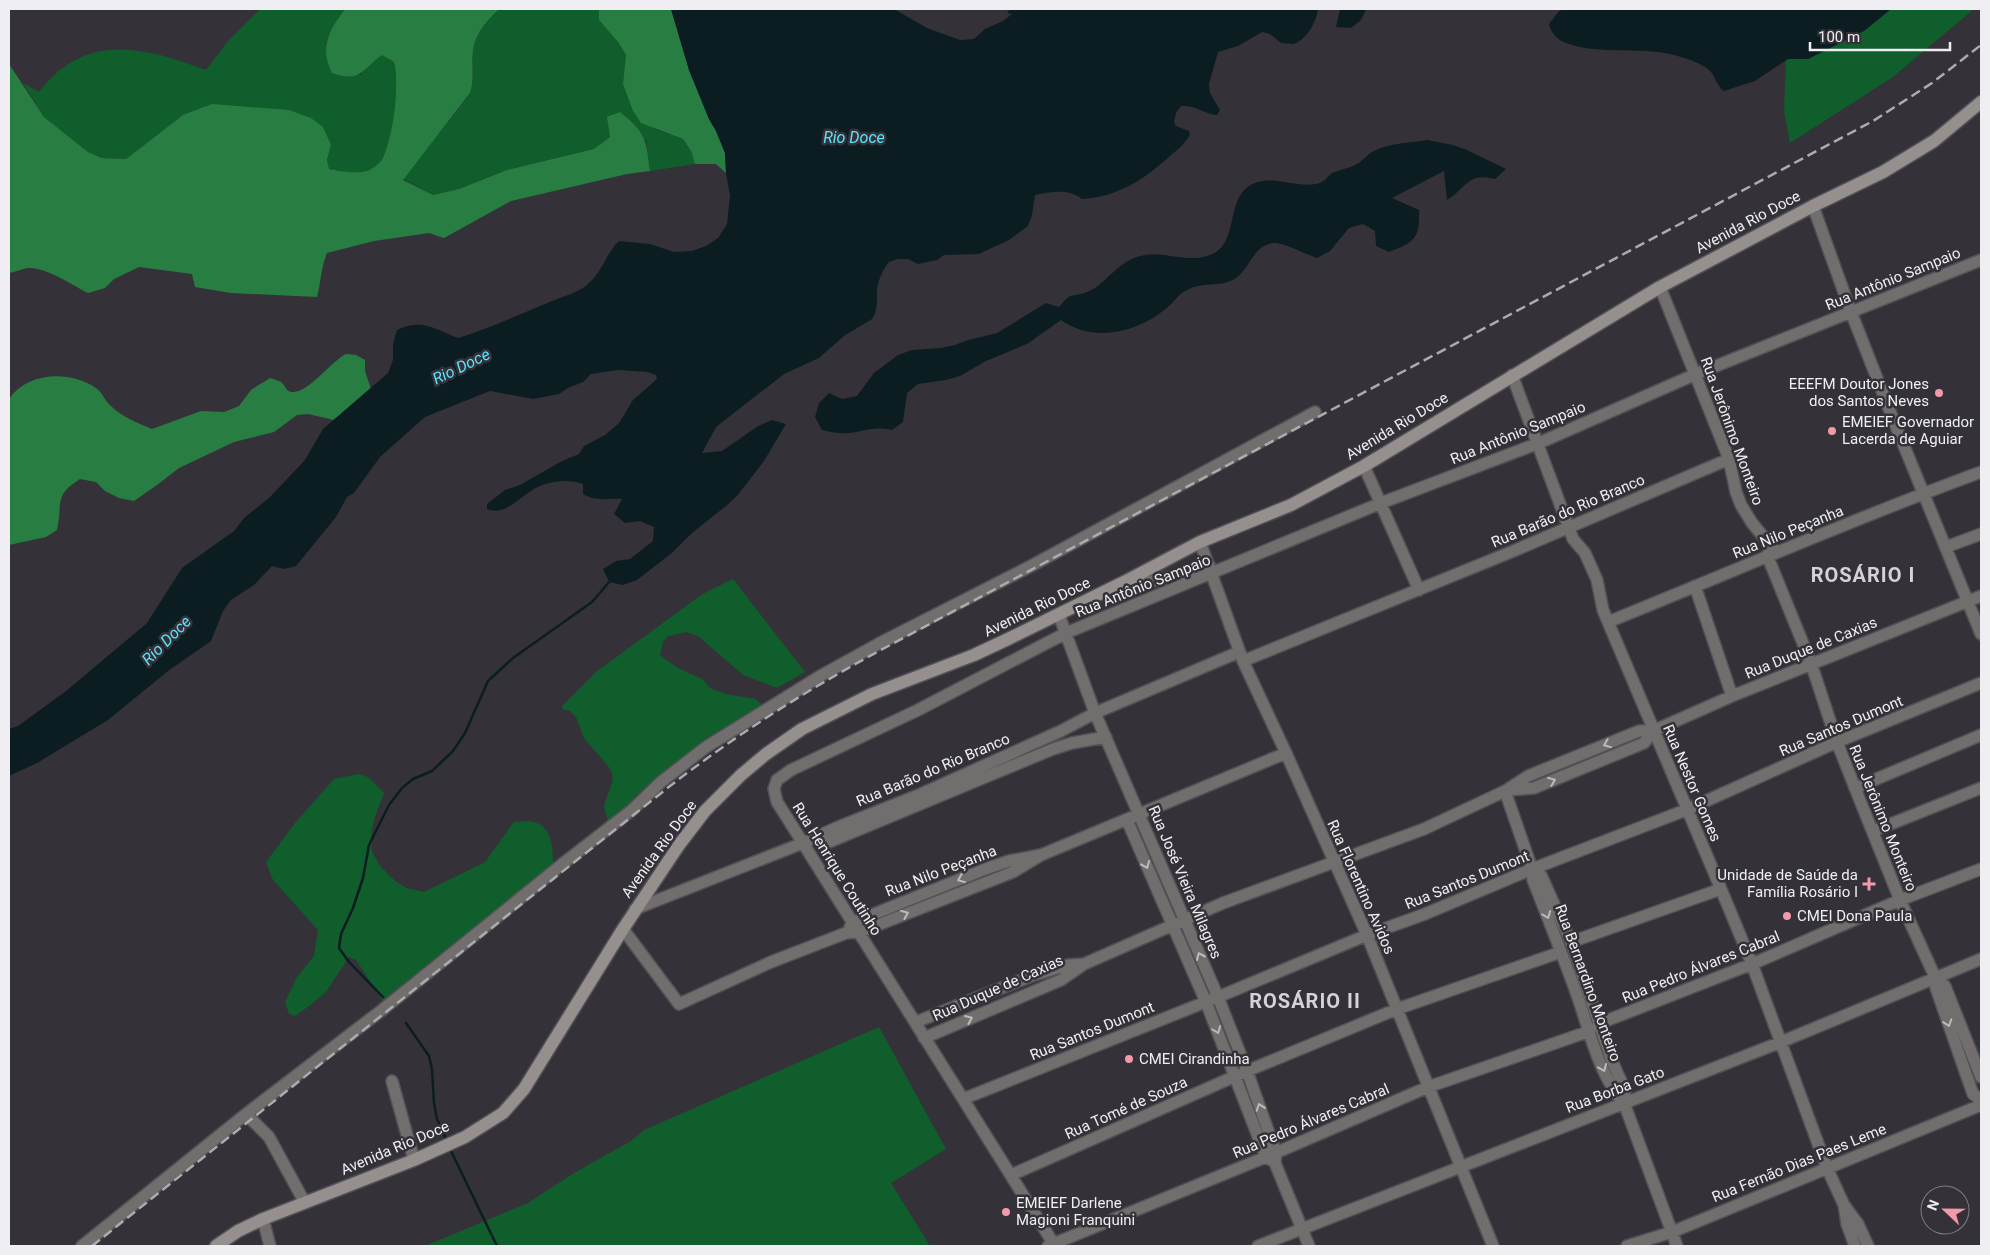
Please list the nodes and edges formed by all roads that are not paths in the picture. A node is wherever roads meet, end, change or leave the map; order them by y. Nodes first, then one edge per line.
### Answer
1 (1981, 102) edge
2 (1813, 206) junction
3 (1981, 260) edge
4 (1660, 287) junction
5 (1851, 312) junction
6 (1696, 374) junction
7 (1512, 375) junction
8 (1315, 412) dead end
9 (1539, 443) junction
10 (1729, 459) junction
11 (1364, 466) junction
12 (1981, 472) edge
13 (1923, 493) junction
14 (1381, 503) junction
15 (1569, 527) junction
16 (1981, 534) edge
17 (1200, 542) junction
18 (1946, 547) junction
19 (1772, 553) junction
20 (1211, 569) junction
21 (1126, 581) junction
22 (1695, 586) junction
23 (1419, 590) junction
24 (1981, 596) edge
25 (1969, 602) junction
26 (1059, 615) junction
27 (1608, 622) junction
28 (1066, 633) junction
29 (1981, 634) edge
30 (1241, 656) junction
31 (1811, 663) junction
32 (1981, 683) edge
33 (1732, 696) junction
34 (1095, 713) junction
35 (1653, 730) junction
36 (1981, 735) edge
37 (1106, 737) junction
38 (1837, 742) junction
39 (1286, 753) junction
40 (1855, 788) junction
41 (1981, 788) edge
42 (1505, 791) junction
43 (1686, 810) junction
44 (1140, 814) junction
45 (1127, 820) junction
46 (1872, 831) junction
47 (814, 837) junction
48 (803, 843) junction
49 (1041, 855) junction
50 (1334, 863) junction
51 (1532, 869) junction
52 (1981, 869) edge
53 (1721, 889) junction
54 (1900, 900) junction
55 (636, 909) junction
56 (1184, 920) junction
57 (854, 922) junction
58 (1172, 926) junction
59 (623, 928) junction
60 (860, 932) junction
61 (846, 933) junction
62 (1367, 935) junction
63 (1571, 942) junction
64 (1561, 952) junction
65 (1981, 959) edge
66 (1084, 964) junction
67 (1752, 964) junction
68 (1935, 977) junction
69 (1218, 997) junction
70 (1206, 1002) junction
71 (1397, 1009) junction
72 (916, 1022) junction
73 (1594, 1028) junction
74 (924, 1038) junction
75 (1781, 1042) junction
76 (1248, 1071) junction
77 (1235, 1076) junction
78 (1981, 1077) edge
79 (392, 1081) dead end
80 (1428, 1087) junction
81 (963, 1099) junction
82 (1981, 1100) edge
83 (1624, 1103) junction
84 (1981, 1105) edge
85 (246, 1114) junction
86 (1272, 1157) junction
87 (414, 1160) junction
88 (1461, 1166) junction
89 (1827, 1168) junction
90 (1011, 1175) junction
91 (304, 1203) junction
92 (1844, 1205) junction
93 (262, 1219) junction
94 (1302, 1229) junction
95 (1672, 1232) junction
96 (1052, 1245) edge
97 (82, 1246) edge
98 (216, 1246) edge
99 (270, 1246) edge
100 (1258, 1246) edge
101 (1309, 1246) edge
102 (1493, 1246) edge
103 (1627, 1246) edge
104 (1677, 1246) edge
105 (1855, 1246) edge
106 (1868, 1246) edge

1 - 2 street, Avenida Rio Doce
2 - 4 street, Avenida Rio Doce
2 - 5 street
3 - 5 street, Rua Antônio Sampaio
4 - 6 street, Rua Jerônimo Monteiro
4 - 7 street, Avenida Rio Doce
5 - 6 street, Rua Antônio Sampaio
5 - 13 street
6 - 9 street, Rua Antônio Sampaio
6 - 10 street, Rua Jerônimo Monteiro
7 - 9 street, Rua Nestor Gomes
7 - 11 street, Avenida Rio Doce
8 - 85 street
9 - 14 street, Rua Antônio Sampaio
9 - 15 street, Rua Nestor Gomes
10 - 15 street, Rua Barão do Rio Branco
10 - 19 street, Rua Jerônimo Monteiro
11 - 14 street
11 - 17 street, Avenida Rio Doce
12 - 13 street, Rua Nilo Peçanha
13 - 18 street
13 - 19 street, Rua Nilo Peçanha
14 - 20 street, Rua Antônio Sampaio
14 - 23 street
15 - 23 street, Rua Barão do Rio Branco
15 - 27 street, Rua Nestor Gomes
16 - 18 street
17 - 20 street, Rua Florentino Avidos
17 - 21 street, Avenida Rio Doce
18 - 25 street
19 - 22 street, Rua Nilo Peçanha
19 - 31 street, Rua Jerônimo Monteiro
20 - 21 street
20 - 28 street, Rua Antônio Sampaio
20 - 30 street, Rua Florentino Avidos
21 - 26 street, Avenida Rio Doce
22 - 27 street, Rua Nilo Peçanha
22 - 33 street
23 - 30 street, Rua Barão do Rio Branco
24 - 25 street, Rua Duque de Caxias
25 - 29 street
25 - 31 street, Rua Duque de Caxias
26 - 28 street, Rua José Vieira Milagres
26 - 55 street, Avenida Rio Doce
27 - 35 street, Rua Nestor Gomes
28 - 34 street, Rua José Vieira Milagres
28 - 48 street, Rua Henrique Coutinho
30 - 34 street, Rua Barão do Rio Branco
30 - 39 street, Rua Florentino Avidos
31 - 33 street, Rua Duque de Caxias
31 - 38 street, Rua Jerônimo Monteiro
32 - 38 street, Rua Santos Dumont
33 - 35 street, Rua Duque de Caxias
34 - 37 street, Rua José Vieira Milagres
34 - 47 street, Rua Barão do Rio Branco
35 - 42 street, Rua Duque de Caxias
35 - 43 street, Rua Nestor Gomes
36 - 40 street
37 - 44 street, Rua José Vieira Milagres
37 - 47 street
38 - 40 street, Rua Jerônimo Monteiro
38 - 43 street, Rua Santos Dumont
39 - 44 street, Rua Nilo Peçanha
39 - 50 street, Rua Florentino Avidos
40 - 46 street, Rua Jerônimo Monteiro
41 - 46 street
42 - 50 street, Rua Duque de Caxias
42 - 51 street, Rua Bernardino Monteiro
43 - 51 street, Rua Santos Dumont
43 - 53 street, Rua Nestor Gomes
44 - 45 street, Rua Nilo Peçanha
44 - 56 street, Rua José Vieira Milagres
45 - 49 street, Rua Nilo Peçanha
45 -> 58 street
46 - 54 street, Rua Jerônimo Monteiro
47 - 48 street, Rua Barão do Rio Branco
48 - 55 street, Rua Barão do Rio Branco
48 - 57 street, Rua Henrique Coutinho
49 -> 57 street, Rua Nilo Peçanha
60 -> 49 street, Rua Nilo Peçanha
50 - 56 street, Rua Duque de Caxias
50 - 62 street, Rua Florentino Avidos
51 - 62 street, Rua Santos Dumont
51 - 63 street, Rua Bernardino Monteiro
51 -> 64 street, Rua Bernardino Monteiro
52 - 54 street, Rua Pedro Álvares Cabral
53 - 63 street
53 - 67 street, Rua Nestor Gomes
54 - 67 street, Rua Pedro Álvares Cabral
54 - 68 street, Rua Jerônimo Monteiro
55 - 59 street, Avenida Rio Doce
56 - 58 street, Rua Duque de Caxias
69 -> 56 street, Rua José Vieira Milagres
57 - 60 street, Rua Henrique Coutinho
57 - 61 street
58 - 66 street, Rua Duque de Caxias
58 - 70 street
59 - 61 street, Rua Nilo Peçanha
59 - 87 street, Avenida Rio Doce
60 - 61 street, Rua Nilo Peçanha
60 - 72 street, Rua Henrique Coutinho
62 - 69 street, Rua Santos Dumont
62 - 71 street, Rua Florentino Avidos
63 - 73 street, Rua Bernardino Monteiro
64 - 71 street, Rua Tomé de Souza
64 - 73 street, Rua Bernardino Monteiro
65 - 68 street, Rua Borba Gato
66 - 72 street, Rua Duque de Caxias
74 -> 66 street, Rua Duque de Caxias
67 - 73 street, Rua Pedro Álvares Cabral
67 - 75 street, Rua Nestor Gomes
68 - 75 street, Rua Borba Gato
68 - 78 street, Rua Jerônimo Monteiro
68 -> 82 street, Rua Jerônimo Monteiro
69 - 70 street, Rua Santos Dumont
69 - 76 street, Rua José Vieira Milagres
70 -> 77 street
70 - 81 street, Rua Santos Dumont
71 - 76 street, Rua Tomé de Souza
71 - 80 street, Rua Florentino Avidos
72 - 74 street, Rua Henrique Coutinho
73 - 80 street, Rua Pedro Álvares Cabral
73 - 83 street, Rua Bernardino Monteiro
74 - 81 street, Rua Henrique Coutinho
75 - 83 street, Rua Borba Gato
75 - 89 street, Rua Nestor Gomes
76 - 77 street, Rua Tomé de Souza
86 -> 76 street, Rua José Vieira Milagres
77 - 86 street
77 - 90 street, Rua Tomé de Souza
79 - 87 street
80 - 86 street, Rua Pedro Álvares Cabral
80 - 88 street, Rua Florentino Avidos
81 - 90 street, Rua Henrique Coutinho
83 - 88 street, Rua Borba Gato
83 - 95 street, Rua Bernardino Monteiro
84 - 89 street, Rua Fernão Dias Paes Leme
85 - 91 street
85 - 97 street
86 - 94 street, Rua José Vieira Milagres
86 - 96 street, Rua Pedro Álvares Cabral
87 - 91 street, Avenida Rio Doce
88 - 94 street, Rua Borba Gato
88 - 102 street, Rua Florentino Avidos
89 - 92 street, Rua Nestor Gomes
89 - 95 street, Rua Fernão Dias Paes Leme
90 - 96 street, Rua Henrique Coutinho
91 - 93 street, Avenida Rio Doce
92 - 105 street, Rua Nestor Gomes
92 - 106 street, Rua Nestor Gomes
93 - 98 street, Avenida Rio Doce
93 - 99 street
94 - 100 street, Rua Borba Gato
94 - 101 street, Rua José Vieira Milagres
95 - 103 street, Rua Fernão Dias Paes Leme
95 - 104 street, Rua Bernardino Monteiro

